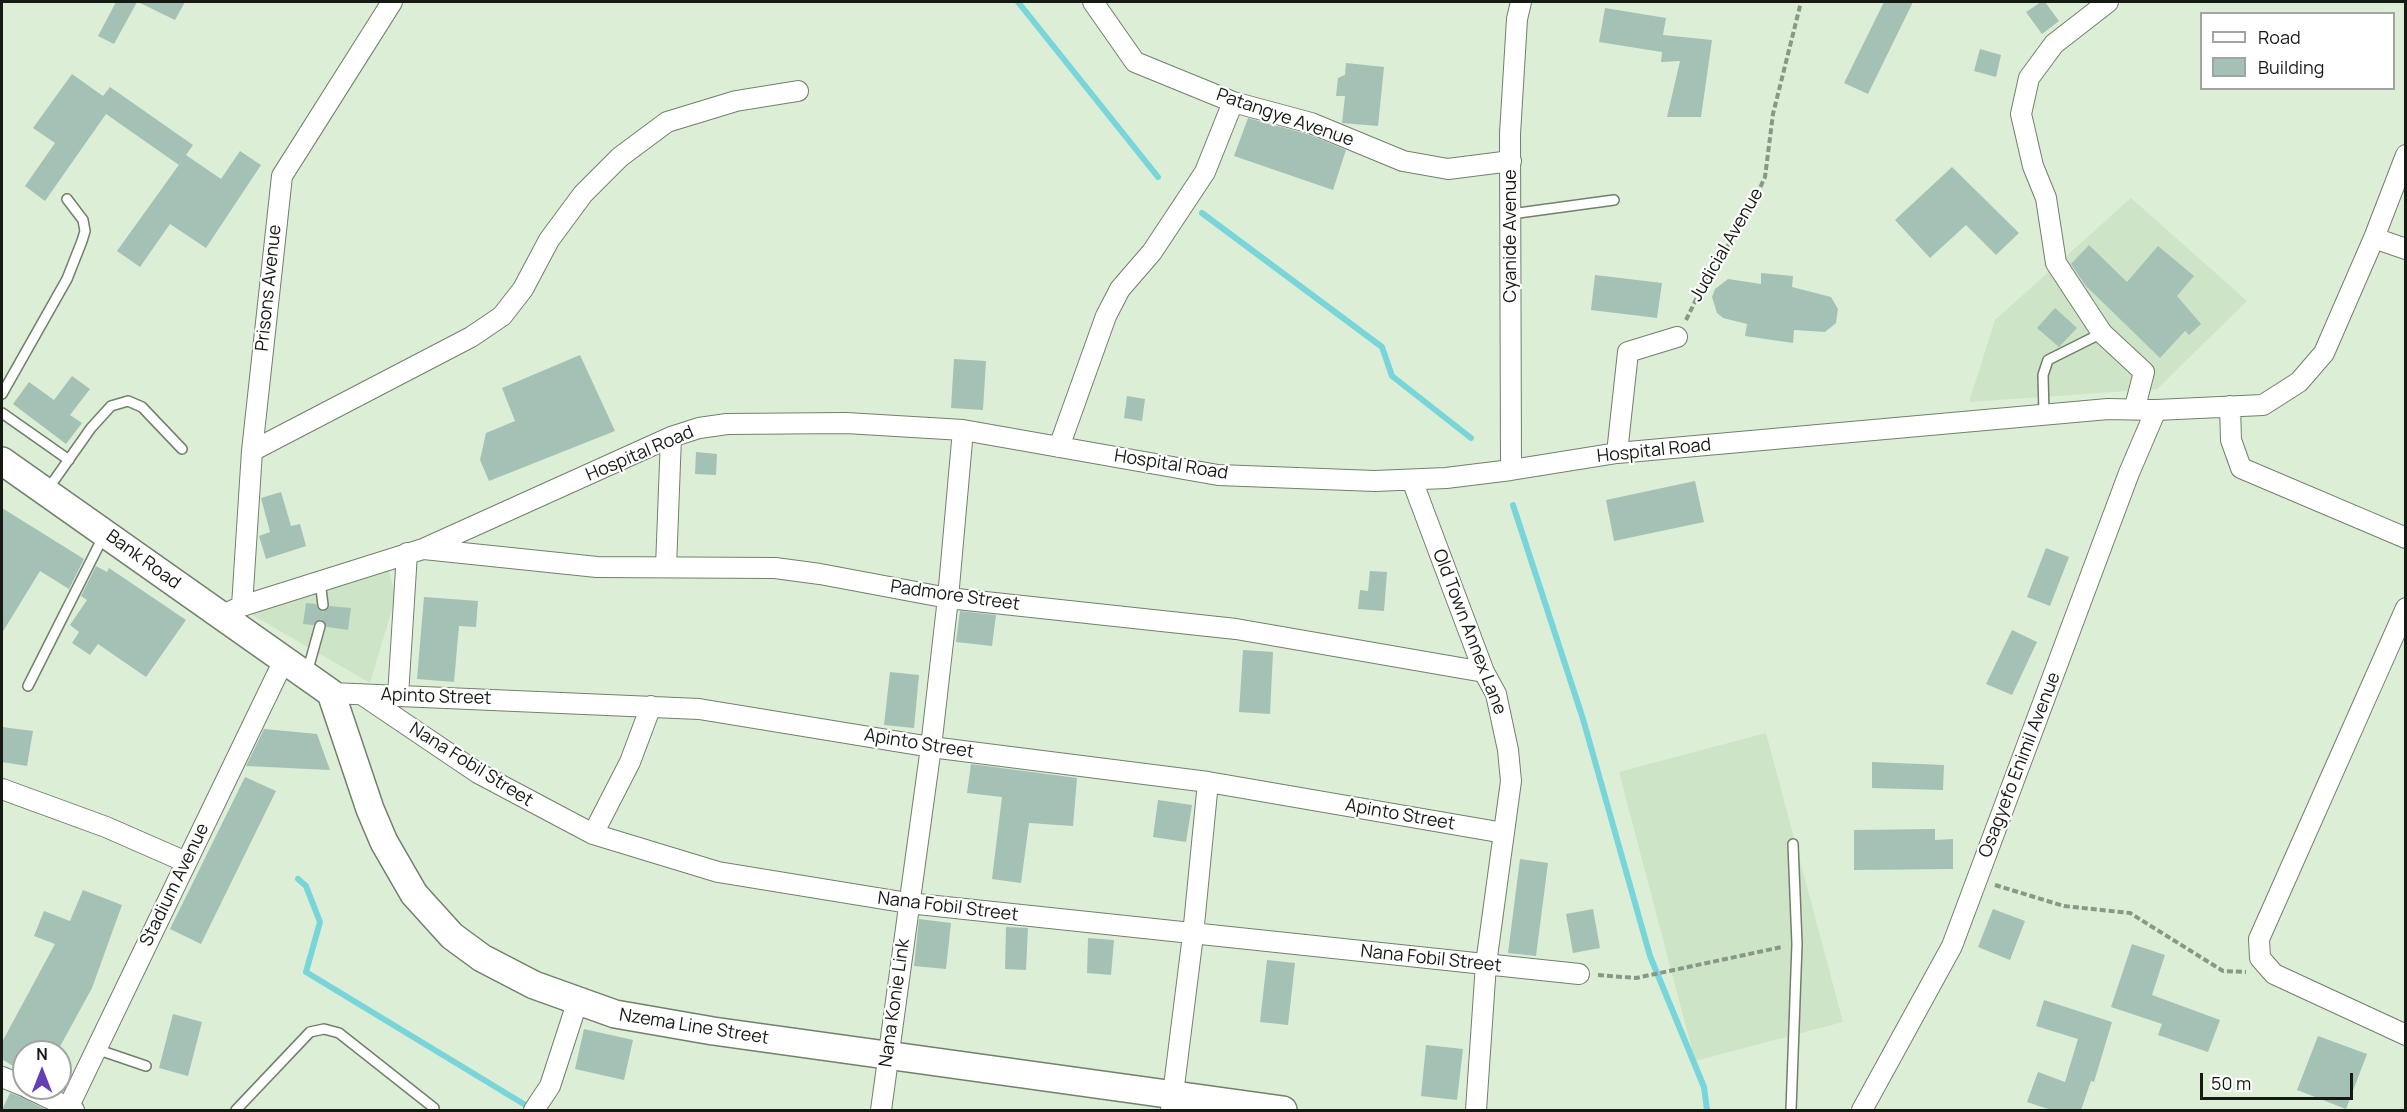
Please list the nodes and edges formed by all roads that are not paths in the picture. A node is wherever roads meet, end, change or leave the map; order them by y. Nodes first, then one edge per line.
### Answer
1 (392, 2) edge
2 (1093, 2) edge
3 (1521, 2) edge
4 (2108, 2) edge
5 (798, 91) dead end
6 (1233, 102) junction
7 (2406, 155) edge
8 (1511, 161) junction
9 (67, 199) dead end
10 (1614, 200) dead end
11 (1511, 214) junction
12 (2374, 238) junction
13 (2406, 249) edge
14 (2102, 333) junction
15 (1677, 337) road end
16 (2, 394) edge
17 (2230, 406) junction
18 (2135, 408) junction
19 (2156, 410) junction
20 (2, 413) edge
21 (2044, 414) junction
22 (963, 430) junction
23 (671, 437) junction
24 (1059, 447) junction
25 (182, 449) dead end
26 (252, 451) junction
27 (1617, 453) junction
28 (69, 460) junction
29 (2, 461) edge
30 (1511, 471) junction
31 (1412, 480) junction
32 (46, 491) junction
33 (105, 533) junction
34 (2406, 538) edge
35 (415, 551) junction
36 (666, 567) junction
37 (320, 581) junction
38 (948, 598) junction
39 (323, 605) dead end
40 (2406, 608) edge
41 (232, 611) junction
42 (320, 626) dead end
43 (284, 660) junction
44 (1484, 672) junction
45 (306, 675) junction
46 (28, 686) dead end
47 (331, 693) junction
48 (361, 694) junction
49 (398, 696) junction
50 (651, 706) junction
51 (931, 747) junction
52 (1208, 783) junction
53 (2, 789) edge
54 (1504, 833) junction
55 (593, 834) junction
56 (1793, 844) dead end
57 (186, 862) junction
58 (908, 903) junction
59 (1193, 935) junction
60 (1486, 964) junction
61 (1579, 974) road end
62 (577, 1003) junction
63 (2406, 1035) edge
64 (96, 1049) junction
65 (888, 1055) junction
66 (146, 1066) dead end
67 (51, 1100) edge
68 (1171, 1103) edge
69 (434, 1108) dead end
70 (70, 1110) edge
71 (236, 1110) edge
72 (534, 1110) edge
73 (881, 1110) edge
74 (1283, 1110) edge
75 (1476, 1110) edge
76 (1791, 1110) edge
77 (1862, 1110) edge

1 - 26 street, Prisons Avenue
2 - 6 street, Patangye Avenue
3 - 8 street, Cyanide Avenue
4 - 14 street
5 - 26 street
6 - 8 street, Patangye Avenue
6 - 24 street
7 - 12 street, Hospital Road
8 - 11 street, Cyanide Avenue
9 - 16 lane
10 - 11 lane
11 - 30 street, Cyanide Avenue
12 - 13 street
12 - 17 street, Hospital Road
14 - 18 street
14 - 21 lane
15 - 27 street
17 - 19 street, Hospital Road
17 - 34 street
18 - 19 street, Hospital Road
18 - 21 street, Hospital Road
19 - 77 street, Osagyefo Enimil Avenue
20 - 28 lane
21 - 27 street, Hospital Road
22 - 23 street, Hospital Road
22 - 24 street, Hospital Road
22 - 38 street, Nana Konie Link
23 - 35 street, Hospital Road
23 - 36 street
24 - 31 street, Hospital Road
25 - 28 lane
26 - 41 street, Prisons Avenue
27 - 30 street, Hospital Road
28 - 32 lane
29 - 32 street, Bank Road
30 - 31 street, Hospital Road
31 - 44 street, Old Town Annex Lane
32 - 33 street, Bank Road
33 - 41 street, Bank Road
33 - 46 lane
35 - 36 street, Padmore Street
35 - 37 street, Hospital Road
35 - 49 street
36 - 38 street, Padmore Street
37 - 39 lane
37 - 41 street, Hospital Road
38 - 44 street, Padmore Street
38 - 51 street, Nana Konie Link
40 - 63 street
41 - 43 street, Bank Road
42 - 45 lane
43 - 45 street
43 - 57 street, Stadium Avenue
44 - 54 street, Old Town Annex Lane
45 - 47 street
47 - 48 street, Apinto Street
47 - 62 street, Nzema Line Street
48 - 49 street, Apinto Street
48 - 55 street, Nana Fobil Street
49 - 50 street, Apinto Street
50 - 51 street, Apinto Street
50 - 55 street
51 - 52 street, Apinto Street
51 - 58 street, Nana Konie Link
52 - 54 street, Apinto Street
52 - 59 street
53 - 57 street
54 - 60 street, Old Town Annex Lane
55 - 58 street, Nana Fobil Street
56 - 76 lane
57 - 64 street, Stadium Avenue
58 - 59 street, Nana Fobil Street
58 - 65 street, Nana Konie Link
59 - 60 street, Nana Fobil Street
59 - 68 street
60 - 61 street, Nana Fobil Street
60 - 75 street, Old Town Annex Lane
62 - 65 street, Nzema Line Street
62 - 72 street
64 - 66 lane
64 - 70 street, Stadium Avenue
65 - 68 street, Nzema Line Street
65 - 73 street, Nana Konie Link
67 - 70 street
68 - 74 street, Nzema Line Street
69 - 71 lane

